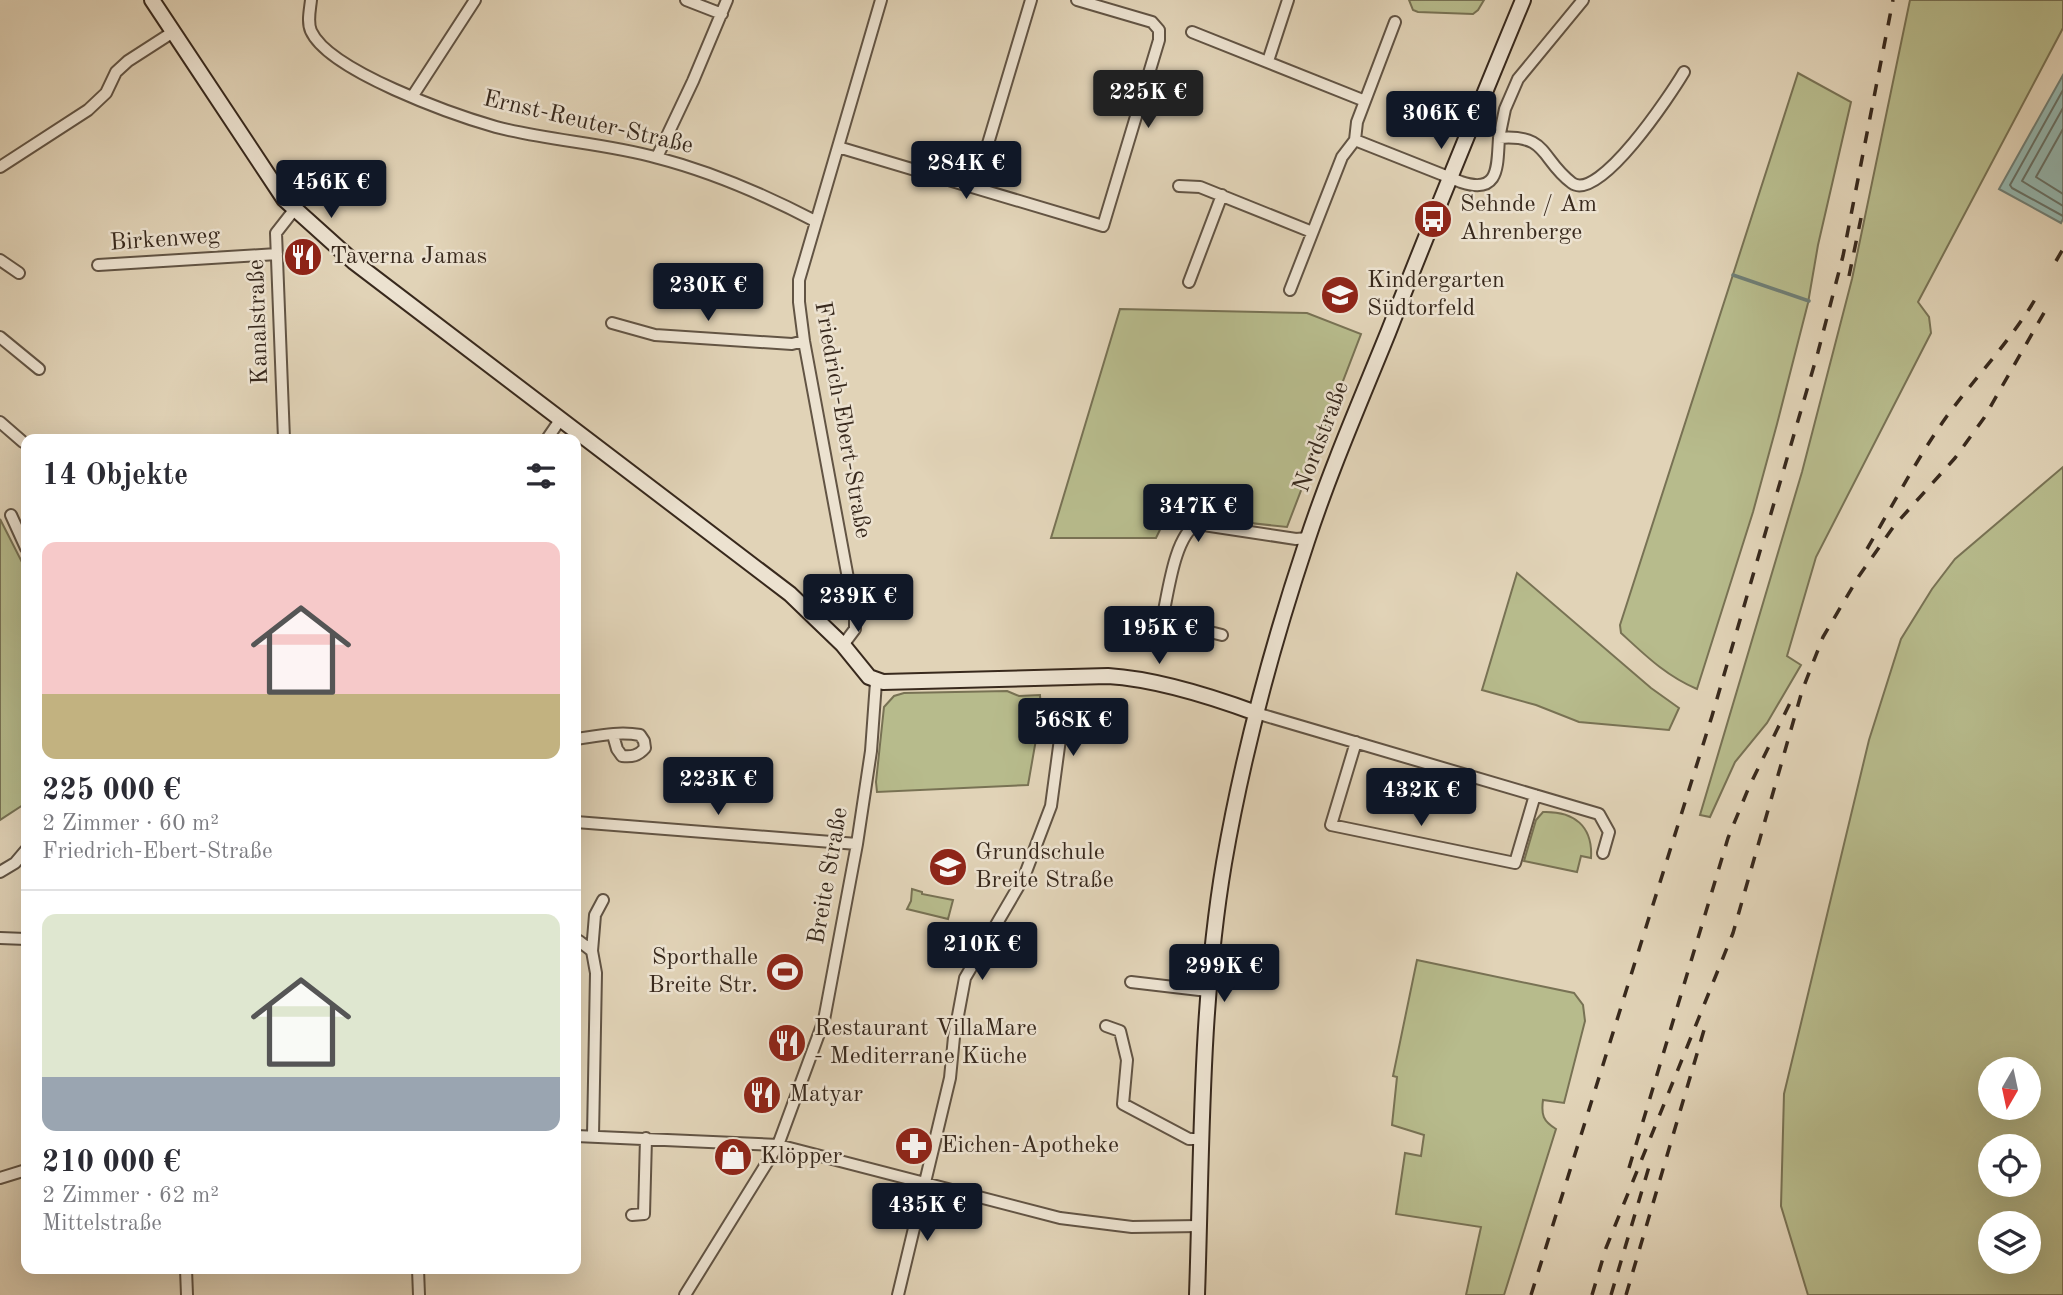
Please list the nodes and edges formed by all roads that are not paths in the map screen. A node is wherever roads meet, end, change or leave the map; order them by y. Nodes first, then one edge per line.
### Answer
1 (312, 0) edge
2 (475, 0) edge
3 (687, 0) edge
4 (727, 0) edge
5 (880, 0) edge
6 (1031, 0) edge
7 (1076, 0) edge
8 (1288, 0) edge
9 (1523, 0) edge
10 (1583, 0) edge
11 (158, 2) edge
12 (722, 14) junction
13 (1395, 22) dead end
14 (173, 32) junction
15 (1192, 32) dead end
16 (1268, 61) junction
17 (1684, 72) dead end
18 (412, 97) junction
19 (1365, 102) junction
20 (1499, 138) junction
21 (1355, 141) junction
22 (838, 147) junction
23 (657, 157) junction
24 (0, 167) edge
25 (1449, 178) junction
26 (1178, 186) dead end
27 (975, 187) junction
28 (1222, 195) junction
29 (294, 210) junction
30 (815, 220) junction
31 (1312, 232) junction
32 (277, 254) junction
33 (0, 260) edge
34 (98, 265) dead end
35 (19, 273) dead end
36 (1189, 282) dead end
37 (1290, 290) dead end
38 (612, 323) dead end
39 (0, 337) edge
40 (804, 341) junction
41 (39, 369) dead end
42 (560, 420) junction
43 (0, 422) edge
44 (284, 434) edge
45 (550, 434) edge
46 (579, 434) edge
47 (581, 436) edge
48 (21, 440) edge
49 (11, 515) dead end
50 (21, 537) edge
51 (1308, 538) junction
52 (1222, 635) dead end
53 (843, 645) junction
54 (876, 682) junction
55 (1256, 713) junction
56 (1070, 717) dead end
57 (613, 735) dead end
58 (581, 738) edge
59 (1356, 742) junction
60 (1535, 794) junction
61 (581, 822) edge
62 (857, 844) junction
63 (1603, 853) dead end
64 (21, 856) edge
65 (0, 872) edge
66 (603, 900) dead end
67 (0, 938) edge
68 (21, 939) edge
69 (581, 943) edge
70 (592, 951) junction
71 (1131, 982) dead end
72 (1208, 990) junction
73 (1105, 1026) dead end
74 (581, 1136) edge
75 (593, 1136) junction
76 (646, 1138) junction
77 (1201, 1139) junction
78 (778, 1145) junction
79 (21, 1172) edge
80 (0, 1178) edge
81 (925, 1183) junction
82 (632, 1215) dead end
83 (1199, 1226) junction
84 (186, 1274) edge
85 (418, 1274) edge
86 (187, 1295) edge
87 (419, 1295) edge
88 (685, 1295) edge
89 (898, 1295) edge
90 (1197, 1295) edge

1 - 18 street, Ernst-Reuter-Straße
2 - 18 street
3 - 12 street
4 - 12 street
5 - 22 street, Friedrich-Ebert-Straße
6 - 27 street
7 - 27 street
8 - 16 street
9 - 25 main road, Nordstraße
10 - 20 street
11 - 14 main road
12 - 23 street
13 - 19 street
14 - 24 street
14 - 29 main road
15 - 16 street
16 - 19 street
17 - 20 street
18 - 23 street, Ernst-Reuter-Straße
19 - 21 street
20 - 25 street
21 - 25 street
21 - 31 street
22 - 27 street
22 - 30 street, Friedrich-Ebert-Straße
23 - 30 street, Ernst-Reuter-Straße
25 - 51 main road, Nordstraße
26 - 28 street
28 - 31 street
28 - 36 street
29 - 32 street, Kanalstraße
29 - 42 main road
30 - 40 street, Friedrich-Ebert-Straße
31 - 37 street
32 - 34 street, Birkenweg
32 - 44 street, Kanalstraße
33 - 35 street
38 - 40 street
39 - 41 street
40 - 53 street, Friedrich-Ebert-Straße
42 - 45 street
42 - 46 main road
43 - 48 street
47 - 53 main road
49 - 50 street
51 - 52 street
51 - 55 main road, Nordstraße
53 - 54 main road
54 - 55 main road
54 - 62 street, Breite Straße
55 - 59 street
55 - 72 main road, Nordstraße
56 - 81 street
57 - 58 street
59 - 60 street
59 - 60 street
60 - 63 street
61 - 62 street
62 - 78 street, Breite Straße
64 - 65 street
66 - 70 street
67 - 68 street
69 - 70 street
70 - 75 street
71 - 72 street
72 - 77 main road, Nordstraße
73 - 77 street
74 - 75 street
75 - 76 street
76 - 78 street
76 - 82 street
77 - 83 main road, Nordstraße
78 - 81 street
78 - 88 street, Breite Straße
79 - 80 street
81 - 83 street
81 - 89 street
83 - 90 main road, Nordstraße
84 - 86 street
85 - 87 street

